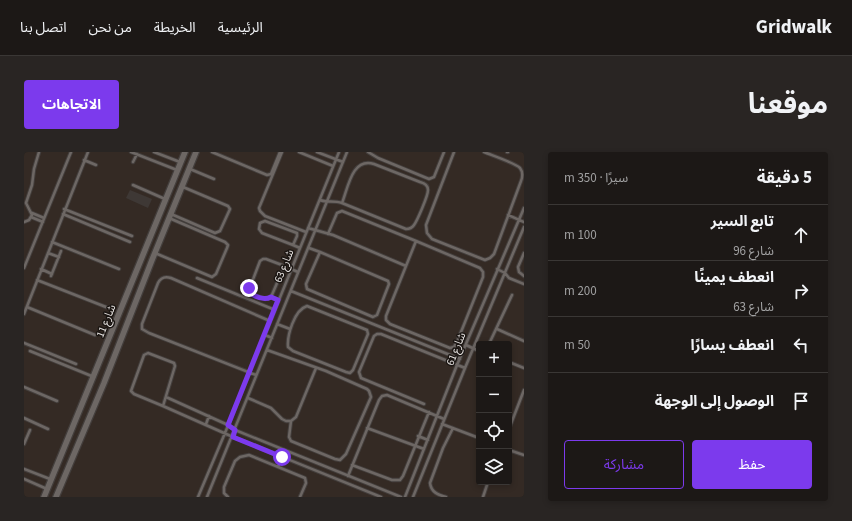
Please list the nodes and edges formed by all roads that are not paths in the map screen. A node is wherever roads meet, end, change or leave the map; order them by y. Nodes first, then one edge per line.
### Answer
1 (40, 152) edge
2 (71, 152) edge
3 (88, 152) edge
4 (131, 152) edge
5 (154, 152) edge
6 (185, 152) edge
7 (196, 152) edge
8 (212, 152) edge
9 (281, 152) edge
10 (299, 152) edge
11 (318, 152) edge
12 (339, 152) edge
13 (347, 152) edge
14 (368, 152) edge
15 (444, 152) edge
16 (454, 152) edge
17 (484, 152) edge
18 (136, 154) junction
19 (336, 159) junction
20 (84, 160) junction
21 (133, 162) dead end
22 (343, 162) junction
23 (181, 163) junction
24 (96, 165) dead end
25 (333, 166) junction
26 (190, 169) junction
27 (178, 170) junction
28 (214, 179) dead end
29 (134, 185) dead end
30 (182, 187) junction
31 (166, 199) junction
32 (320, 200) junction
33 (327, 202) junction
34 (342, 203) junction
35 (524, 208) edge
36 (64, 209) junction
37 (32, 213) junction
38 (63, 214) junction
39 (508, 215) junction
40 (170, 216) junction
41 (31, 217) junction
42 (44, 218) junction
43 (519, 220) junction
44 (24, 222) edge
45 (43, 222) junction
46 (524, 222) edge
47 (524, 227) edge
48 (308, 228) junction
49 (315, 231) junction
50 (306, 232) junction
51 (328, 234) junction
52 (132, 236) dead end
53 (416, 241) junction
54 (52, 242) junction
55 (130, 242) dead end
56 (293, 245) junction
57 (300, 248) junction
58 (309, 248) junction
59 (61, 251) dead end
60 (155, 252) junction
61 (320, 252) junction
62 (48, 253) junction
63 (524, 253) edge
64 (59, 257) junction
65 (406, 266) junction
66 (24, 268) edge
67 (41, 269) junction
68 (119, 269) dead end
69 (283, 269) junction
70 (497, 269) junction
71 (291, 270) junction
72 (298, 272) junction
73 (505, 273) junction
74 (524, 276) edge
75 (197, 278) dead end
76 (37, 280) junction
77 (524, 284) edge
78 (291, 291) junction
79 (512, 295) dead end
80 (271, 297) junction
81 (278, 300) junction
82 (27, 307) junction
83 (106, 307) dead end
84 (275, 310) junction
85 (24, 314) edge
86 (270, 322) junction
87 (277, 324) junction
88 (497, 329) junction
89 (290, 330) junction
90 (95, 334) dead end
91 (264, 335) junction
92 (272, 338) junction
93 (524, 340) edge
94 (491, 341) edge
95 (24, 343) edge
96 (466, 345) junction
97 (473, 348) junction
98 (267, 350) junction
99 (476, 350) edge
100 (30, 351) dead end
101 (460, 359) junction
102 (512, 363) edge
103 (76, 364) dead end
104 (457, 365) junction
105 (316, 368) junction
106 (465, 368) junction
107 (524, 368) edge
108 (249, 372) junction
109 (256, 375) junction
110 (94, 377) junction
111 (24, 387) edge
112 (524, 390) edge
113 (166, 396) junction
114 (248, 398) junction
115 (57, 401) dead end
116 (424, 404) dead end
117 (163, 406) junction
118 (429, 412) junction
119 (209, 416) junction
120 (437, 416) junction
121 (24, 418) edge
122 (444, 419) junction
123 (291, 421) junction
124 (512, 421) edge
125 (206, 424) junction
126 (442, 424) junction
127 (228, 425) junction
128 (434, 425) junction
129 (368, 428) junction
130 (441, 428) junction
131 (453, 428) junction
132 (48, 429) dead end
133 (30, 430) dead end
134 (235, 430) junction
135 (225, 433) junction
136 (418, 436) junction
137 (233, 437) junction
138 (476, 437) edge
139 (428, 440) junction
140 (24, 444) edge
141 (415, 445) junction
142 (424, 449) junction
143 (512, 451) edge
144 (524, 455) edge
145 (282, 457) junction
146 (352, 465) junction
147 (278, 466) junction
148 (24, 469) edge
149 (348, 476) junction
150 (24, 479) edge
151 (51, 479) junction
152 (487, 485) edge
153 (47, 489) junction
154 (44, 497) edge
155 (56, 497) edge
156 (198, 497) edge
157 (207, 497) edge
158 (228, 497) edge
159 (300, 497) edge
160 (381, 497) edge
161 (401, 497) edge
162 (405, 497) edge
163 (413, 497) edge
164 (446, 497) edge
165 (483, 497) edge

1 - 37 lane
2 - 42 lane
3 - 20 lane
4 - 18 lane
5 - 23 lane
6 - 23 street, شارع 11
7 - 26 street, شارع 11
8 - 9 lane
9 - 50 lane
10 - 25 lane
11 - 19 lane
12 - 19 lane, شارع 63
13 - 22 lane, شارع 63
14 - 15 lane
16 - 39 lane
17 - 39 lane
18 - 21 lane
18 - 27 lane
19 - 22 lane
19 - 25 lane, شارع 63
20 - 24 lane
20 - 36 lane
22 - 33 lane, شارع 63
23 - 27 street, شارع 11
25 - 32 lane, شارع 63
26 - 28 lane
26 - 30 street, شارع 11
27 - 31 street, شارع 11
29 - 31 lane
30 - 40 street, شارع 11
30 - 40 lane
31 - 110 street, شارع 11
32 - 33 lane
32 - 48 lane, شارع 63
33 - 34 lane
33 - 49 lane, شارع 63
34 - 34 lane
35 - 43 lane, شارع 61
36 - 38 lane
36 - 52 lane
37 - 41 lane
37 - 42 lane
38 - 54 lane
38 - 55 lane
39 - 43 lane
40 - 60 street, شارع 11
40 - 60 lane
41 - 44 lane
41 - 45 lane
42 - 45 lane
43 - 46 lane
43 - 70 lane, شارع 61
45 - 66 lane
47 - 73 lane, شارع 61
48 - 49 lane
48 - 50 lane, شارع 63
49 - 51 lane
49 - 58 lane, شارع 63
50 - 57 lane, شارع 63
51 - 53 lane
51 - 65 lane
53 - 65 lane
53 - 65 lane
54 - 62 lane
54 - 68 lane
56 - 56 lane
56 - 57 lane
57 - 71 lane, شارع 63
58 - 61 lane
58 - 72 lane, شارع 63
59 - 64 lane
60 - 155 street, شارع 11
61 - 61 lane
62 - 64 lane
62 - 67 lane
63 - 74 lane
64 - 67 lane
67 - 76 lane
69 - 71 lane
69 - 80 lane
69 - 80 lane
70 - 73 lane
70 - 96 lane, شارع 61
71 - 72 lane
71 - 81 lane, شارع 63
72 - 78 lane, شارع 63
73 - 77 lane
73 - 97 lane, شارع 61
75 - 84 lane
76 - 82 lane
76 - 83 lane
78 - 87 lane, شارع 63
78 - 101 lane
79 - 88 lane
80 - 81 lane
81 - 84 lane, شارع 63
82 - 85 lane
82 - 90 lane
84 - 86 lane, شارع 63
86 - 91 lane, شارع 63
86 - 108 lane
87 - 89 lane
87 - 92 lane, شارع 63
88 - 93 lane
88 - 94 lane
89 - 89 lane
91 - 92 lane
91 - 108 lane, شارع 63
92 - 98 lane, شارع 63
95 - 103 lane
96 - 97 lane
96 - 101 lane, شارع 61
97 - 99 lane
97 - 106 lane, شارع 61
98 - 105 lane
98 - 109 lane, شارع 63
100 - 110 lane
101 - 104 lane, شارع 61
102 - 107 lane
104 - 106 lane
104 - 116 lane
104 - 120 lane, شارع 61
105 - 123 lane
105 - 123 lane
106 - 122 lane, شارع 61
108 - 109 lane
108 - 127 lane, شارع 63
109 - 114 lane, شارع 63
110 - 151 street, شارع 11
111 - 115 lane
112 - 124 lane
113 - 117 lane
113 - 117 lane
113 - 119 lane
114 - 123 lane
114 - 134 lane, شارع 63
117 - 125 lane
118 - 120 lane
118 - 129 lane
118 - 136 lane
119 - 125 lane
119 - 127 lane
120 - 122 lane
120 - 128 lane, شارع 61
121 - 132 lane
122 - 126 lane, شارع 61
125 - 135 lane
126 - 130 lane, شارع 61
126 - 131 lane
127 - 134 lane
127 - 135 lane, شارع 63
128 - 130 lane
128 - 139 lane, شارع 61
129 - 141 lane
129 - 146 lane
130 - 163 lane, شارع 61
131 - 138 lane
131 - 164 lane
133 - 140 lane
134 - 137 lane, شارع 63
134 - 149 lane
135 - 137 lane
135 - 156 lane, شارع 63
136 - 139 lane
136 - 141 lane
137 - 145 lane
137 - 157 lane, شارع 63
139 - 142 lane, شارع 61
141 - 142 lane
141 - 146 lane
142 - 162 lane, شارع 61
143 - 144 lane
145 - 147 lane
145 - 160 lane
146 - 149 lane
147 - 158 lane
147 - 159 lane
148 - 151 lane
149 - 161 lane
150 - 153 lane
151 - 153 street, شارع 11
152 - 165 lane
153 - 154 street, شارع 11

